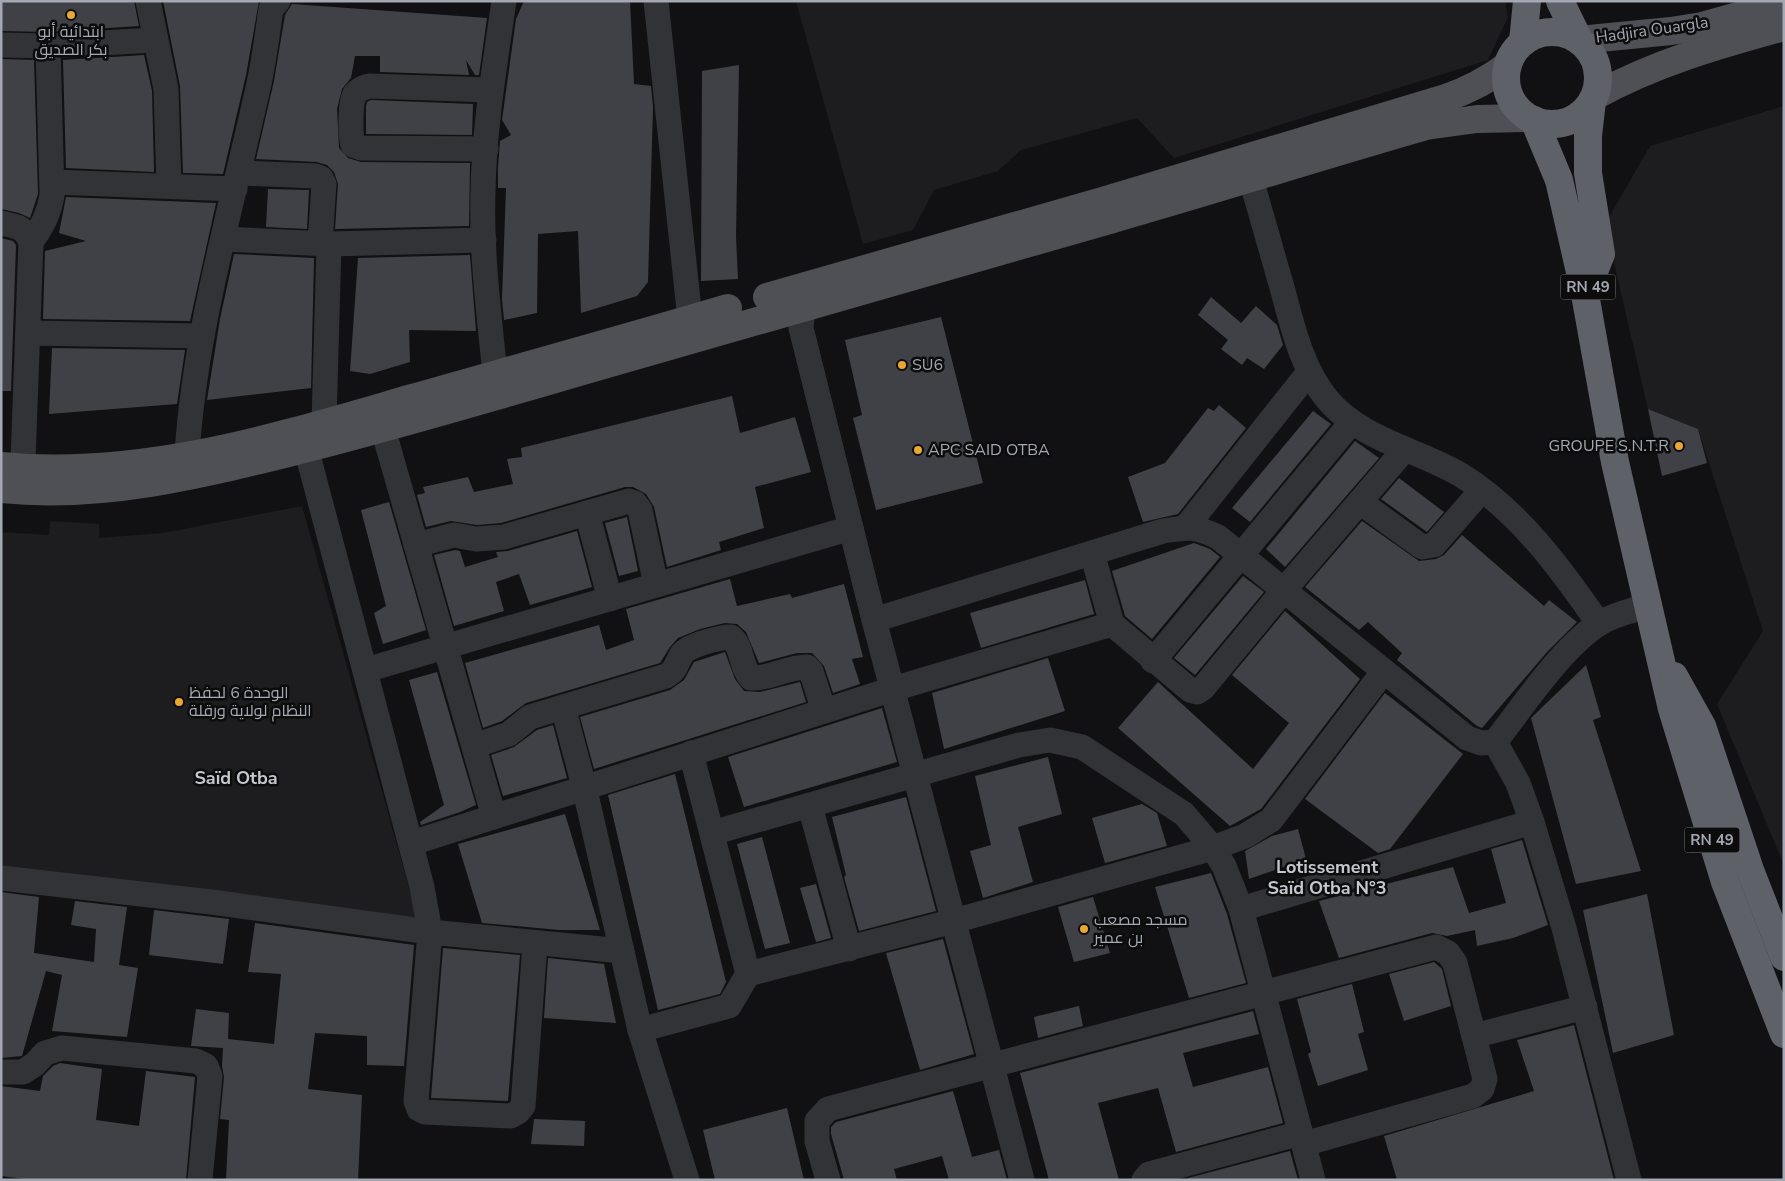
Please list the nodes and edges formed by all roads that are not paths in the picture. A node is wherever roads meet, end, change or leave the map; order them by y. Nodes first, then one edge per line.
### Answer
1 (148, 1) edge
2 (278, 1) edge
3 (504, 1) edge
4 (656, 1) edge
5 (1526, 1) edge
6 (1560, 1) edge
7 (1784, 3) edge
8 (1784, 27) edge
9 (154, 40) junction
10 (1579, 40) junction
11 (1523, 42) junction
12 (1, 45) edge
13 (48, 46) junction
14 (1508, 65) junction
15 (491, 90) junction
16 (1593, 99) junction
17 (1531, 119) junction
18 (486, 149) junction
19 (1251, 179) junction
20 (237, 181) junction
21 (53, 182) junction
22 (169, 186) junction
23 (1, 223) edge
24 (224, 239) junction
25 (484, 240) junction
26 (31, 242) junction
27 (324, 244) junction
28 (1585, 294) junction
29 (795, 305) junction
30 (690, 319) junction
31 (28, 333) junction
32 (202, 336) junction
33 (1309, 372) junction
34 (495, 374) junction
35 (324, 423) junction
36 (1351, 423) junction
37 (383, 429) junction
38 (306, 448) junction
39 (1405, 449) junction
40 (187, 454) junction
41 (12, 478) edge
42 (1481, 491) junction
43 (1360, 502) junction
44 (588, 513) junction
45 (1186, 527) junction
46 (851, 528) junction
47 (416, 545) junction
48 (1092, 553) junction
49 (1242, 556) junction
50 (656, 585) junction
51 (1284, 590) junction
52 (610, 599) junction
53 (1647, 606) junction
54 (874, 620) junction
55 (1112, 624) junction
56 (1599, 624) junction
57 (1655, 641) junction
58 (445, 647) junction
59 (1153, 661) junction
60 (366, 670) junction
61 (1384, 672) junction
62 (893, 689) junction
63 (563, 707) junction
64 (824, 711) junction
65 (1495, 742) junction
66 (474, 746) junction
67 (691, 753) junction
68 (916, 775) junction
69 (584, 786) junction
70 (810, 806) junction
71 (494, 817) junction
72 (1532, 822) junction
73 (712, 833) junction
74 (412, 843) junction
75 (1213, 848) junction
76 (1, 878) edge
77 (1241, 909) junction
78 (954, 921) junction
79 (430, 932) junction
80 (535, 944) junction
81 (849, 949) junction
82 (622, 951) junction
83 (1784, 958) edge
84 (748, 974) junction
85 (1264, 993) junction
86 (1585, 1008) junction
87 (640, 1030) junction
88 (1784, 1034) edge
89 (1474, 1036) junction
90 (993, 1065) junction
91 (1, 1072) edge
92 (1302, 1138) junction
93 (200, 1180) edge
94 (687, 1180) edge
95 (828, 1180) edge
96 (1022, 1180) edge
97 (1144, 1180) edge
98 (1313, 1180) edge
99 (1630, 1180) edge

1 - 9 street
2 - 20 street
3 - 15 street
4 - 30 street
5 - 11 highway
6 - 10 highway
7 - 10 main road, Hadjira Ouargla
8 - 16 main road, Hadjira Ouargla
9 - 13 street
9 - 22 street
10 - 11 highway
10 - 16 highway
11 - 14 highway
12 - 13 street
13 - 21 street
14 - 17 highway
14 - 29 main road
15 - 18 street
15 - 18 street
16 - 17 highway
16 - 28 highway, RN 49
17 - 19 main road
17 - 28 highway, RN 49
18 - 25 street
19 - 29 main road
19 - 33 street
20 - 22 street
20 - 24 street
20 - 27 street
21 - 22 street
21 - 26 street
23 - 26 street
24 - 27 street
24 - 32 street
25 - 27 street
25 - 34 street
26 - 31 street
27 - 35 street
28 - 53 highway, RN 49
29 - 30 main road
29 - 37 main road
29 - 46 street
30 - 34 main road
31 - 32 street
31 - 41 street
32 - 40 street
33 - 36 street
33 - 45 street
34 - 35 main road
35 - 40 main road
36 - 39 street
36 - 49 street
37 - 38 main road
37 - 47 street
38 - 41 main road
38 - 60 street
39 - 42 street
39 - 43 street
40 - 41 main road
42 - 43 street
42 - 56 street
43 - 51 street
44 - 47 street
44 - 50 street
44 - 52 street
45 - 48 street
45 - 49 street
46 - 50 street
46 - 54 street
47 - 58 street
48 - 54 street
48 - 55 street
49 - 51 street
49 - 59 street
50 - 52 street
51 - 59 street
51 - 61 street
52 - 58 street
53 - 56 street
53 - 57 highway, RN 49
54 - 62 street
55 - 59 street
55 - 62 street
56 - 65 street
57 - 83 highway, RN 49
57 - 88 highway, RN 49
58 - 60 street
58 - 66 street
60 - 74 street
61 - 65 street
61 - 75 street
62 - 64 street
62 - 68 street
63 - 64 street
63 - 66 street
63 - 69 street
64 - 67 street
65 - 72 street
66 - 71 street
67 - 69 street
67 - 73 street
68 - 70 street
68 - 75 street
68 - 78 street
69 - 71 street
69 - 82 street
70 - 73 street
70 - 81 street
71 - 74 street
72 - 77 street
72 - 86 street
73 - 84 street
74 - 79 street
75 - 77 street
75 - 78 street
76 - 79 street
77 - 85 street
78 - 81 street
78 - 90 street
79 - 80 street
79 - 80 street
80 - 82 street
81 - 84 street
82 - 87 street
84 - 87 street
85 - 89 street
85 - 90 street
85 - 92 street
86 - 89 street
86 - 99 street
87 - 94 street
89 - 92 street
90 - 95 street
90 - 96 street
91 - 93 street
92 - 97 street
92 - 98 street

